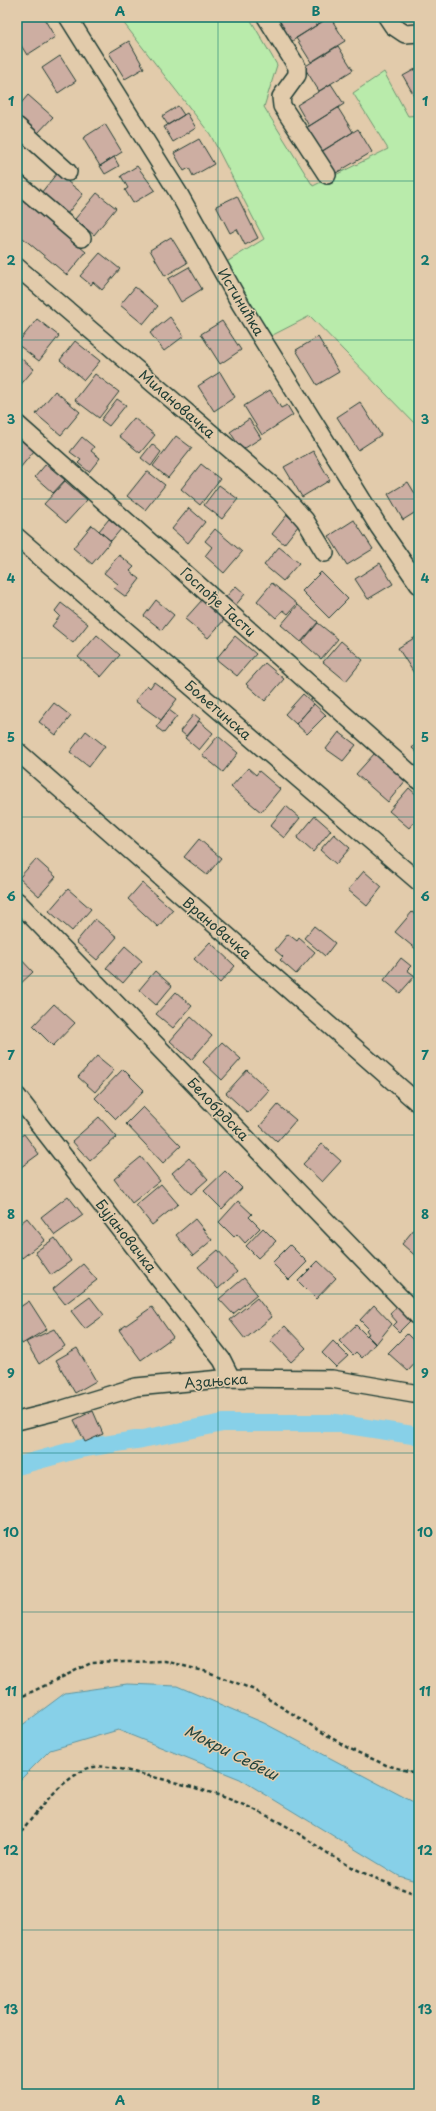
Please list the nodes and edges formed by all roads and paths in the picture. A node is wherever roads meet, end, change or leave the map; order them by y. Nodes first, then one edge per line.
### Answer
1 (68, 17) edge
2 (266, 17) edge
3 (387, 17) edge
4 (419, 32) edge
5 (17, 126) edge
6 (68, 172) dead end
7 (327, 176) dead end
8 (17, 183) edge
9 (82, 238) dead end
10 (17, 266) edge
11 (17, 424) edge
12 (17, 537) edge
13 (325, 553) dead end
14 (419, 585) edge
15 (17, 751) edge
16 (419, 781) edge
17 (419, 882) edge
18 (17, 901) edge
19 (17, 1096) edge
20 (419, 1104) edge
21 (419, 1317) edge
22 (230, 1378) junction
23 (419, 1394) edge
24 (17, 1421) edge
25 (17, 1699) edge
26 (419, 1774) edge
27 (17, 1838) edge
28 (419, 1895) edge

1 - 14 street, Истинићка
2 - 7 street
3 - 4 street
5 - 6 street
8 - 9 street
10 - 13 street, Милановачка
11 - 16 street, Госпође Тасти
12 - 17 street, Бољетинска
15 - 20 street, Врановачка
18 - 21 street, Белобрдска
19 - 22 street, Бујановачка
22 - 23 street, Азањска
22 - 24 street, Азањска
25 - 26 path
27 - 28 path

